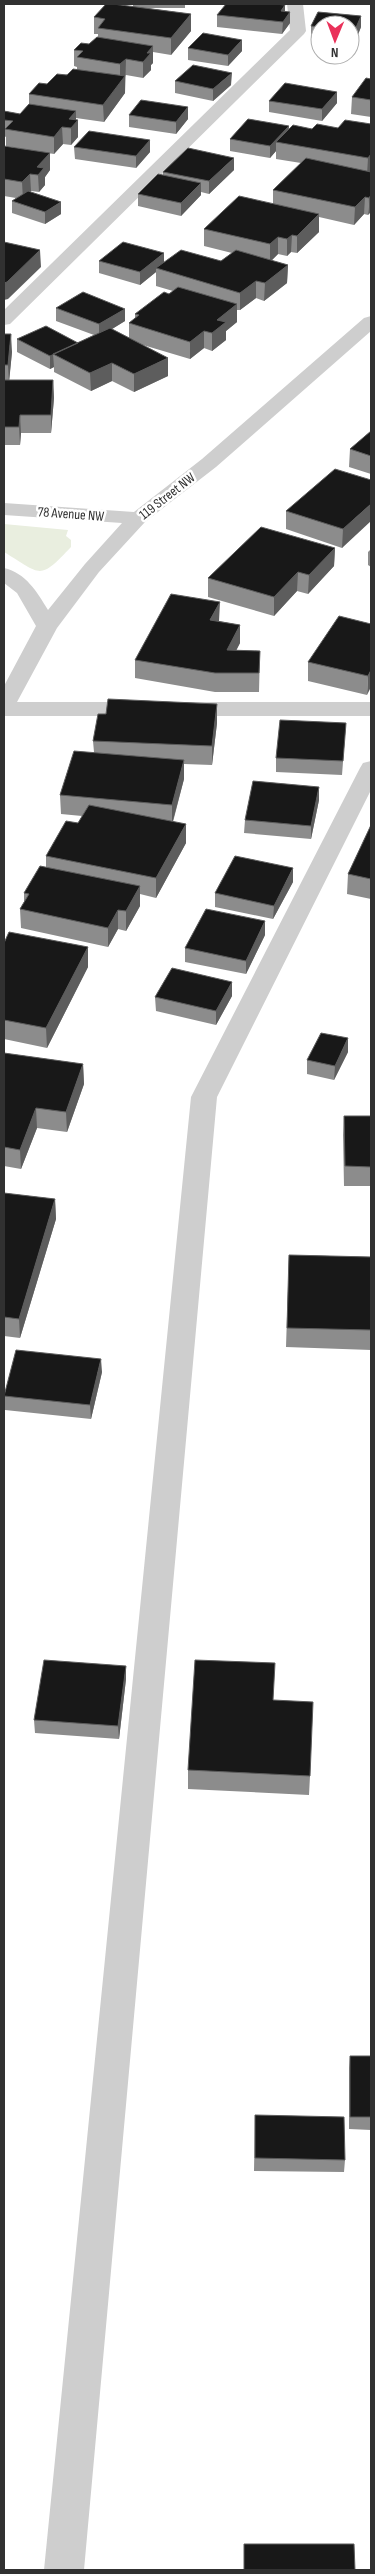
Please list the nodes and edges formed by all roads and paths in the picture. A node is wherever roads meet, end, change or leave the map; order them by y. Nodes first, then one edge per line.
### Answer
1 (295, 4) edge
2 (4, 320) edge
3 (371, 322) edge
4 (4, 509) edge
5 (138, 518) junction
6 (4, 574) edge
7 (47, 626) junction
8 (4, 707) edge
9 (371, 709) edge
10 (371, 768) edge
11 (64, 2570) edge

1 - 2 street
3 - 5 street, 119 Street NW
4 - 5 street, 78 Avenue NW
5 - 7 street, 119 Street NW
6 - 7 street
7 - 8 street, 119 Street NW
8 - 9 street
10 - 11 street

